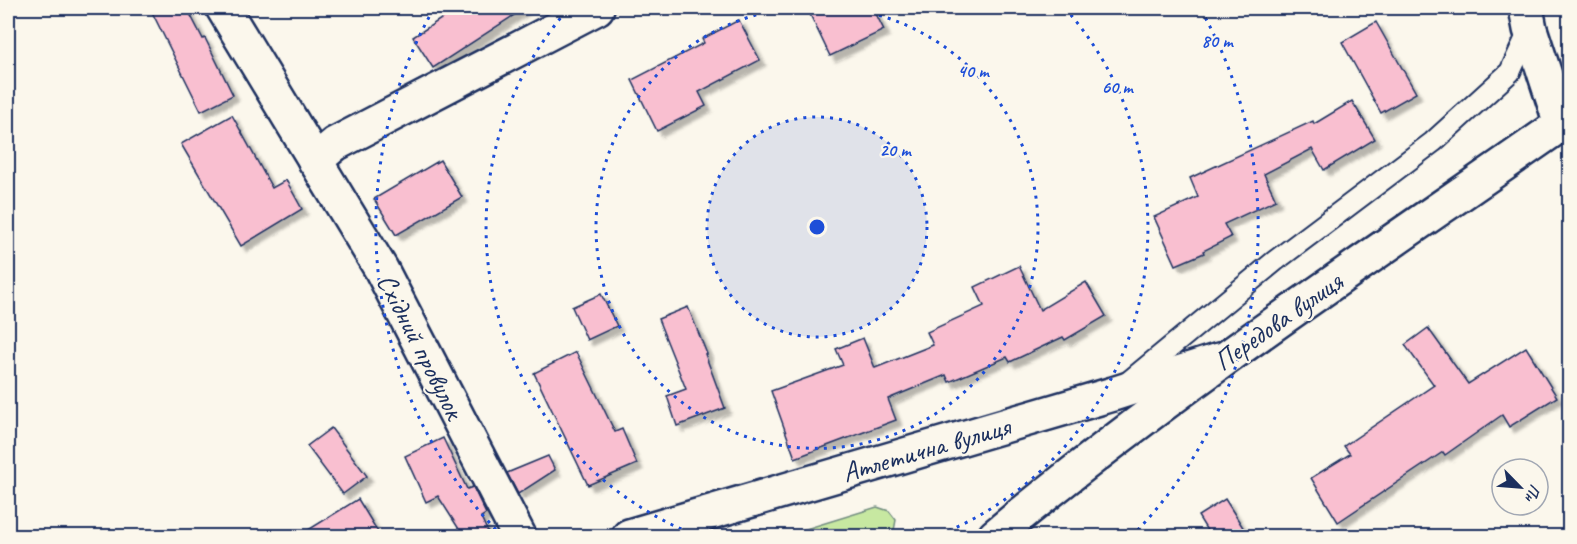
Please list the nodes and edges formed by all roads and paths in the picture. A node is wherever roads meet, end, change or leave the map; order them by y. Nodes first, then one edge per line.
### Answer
1 (224, 8) edge
2 (597, 8) edge
3 (1528, 18) edge
4 (1565, 121) edge
5 (315, 161) junction
6 (1223, 359) junction
7 (1113, 394) junction
8 (519, 537) edge
9 (629, 537) edge
10 (995, 537) edge

1 - 5 street, Східний провулок
2 - 5 street
3 - 4 street
3 - 7 lane
4 - 6 street, Передова вулиця
5 - 8 street, Східний провулок
6 - 7 street, Атлетична вулиця
6 - 10 street, Передова вулиця
7 - 9 street, Атлетична вулиця

